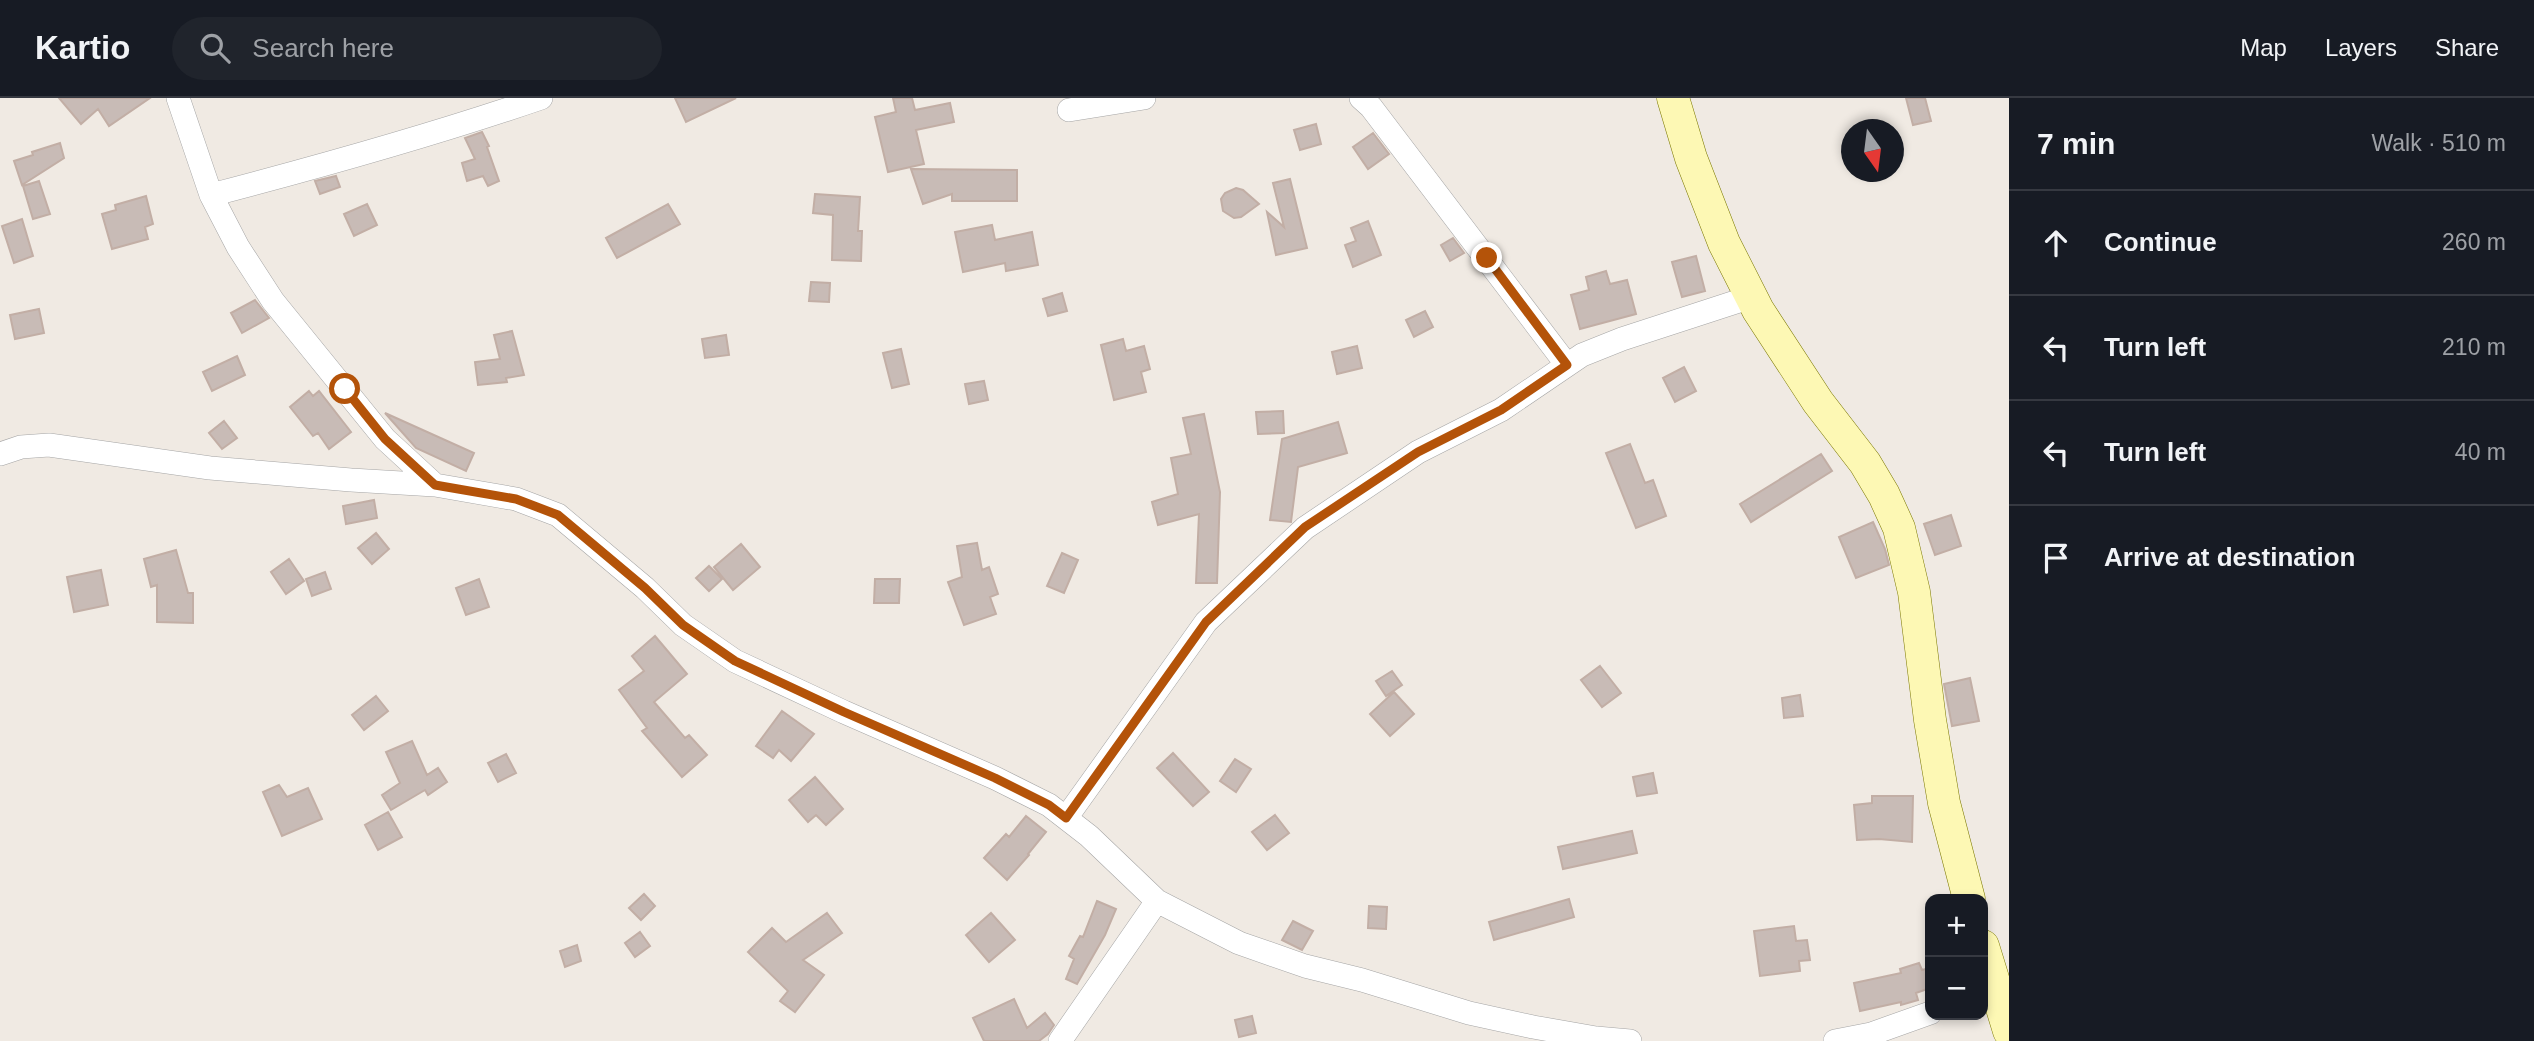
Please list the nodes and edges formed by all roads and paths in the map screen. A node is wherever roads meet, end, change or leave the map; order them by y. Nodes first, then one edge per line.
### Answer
1 (178, 98) edge
2 (541, 98) edge
3 (1144, 98) edge
4 (1361, 98) edge
5 (1673, 98) edge
6 (1069, 110) dead end
7 (211, 195) junction
8 (1751, 297) junction
9 (1567, 365) junction
10 (0, 454) edge
11 (435, 485) junction
12 (1066, 818) junction
13 (1968, 894) edge
14 (1157, 901) junction
15 (1984, 957) edge
16 (1989, 990) edge
17 (1925, 1015) edge
18 (2009, 1031) edge
19 (1060, 1041) edge
20 (1630, 1041) edge
21 (1835, 1041) edge

1 - 7 street
2 - 7 street
3 - 6 street
4 - 9 street
5 - 8 street
7 - 11 street
8 - 9 street
8 - 13 street
9 - 12 street
10 - 11 street
11 - 12 street
12 - 14 street
14 - 19 street
14 - 20 street
15 - 16 street
16 - 18 street
17 - 21 street

